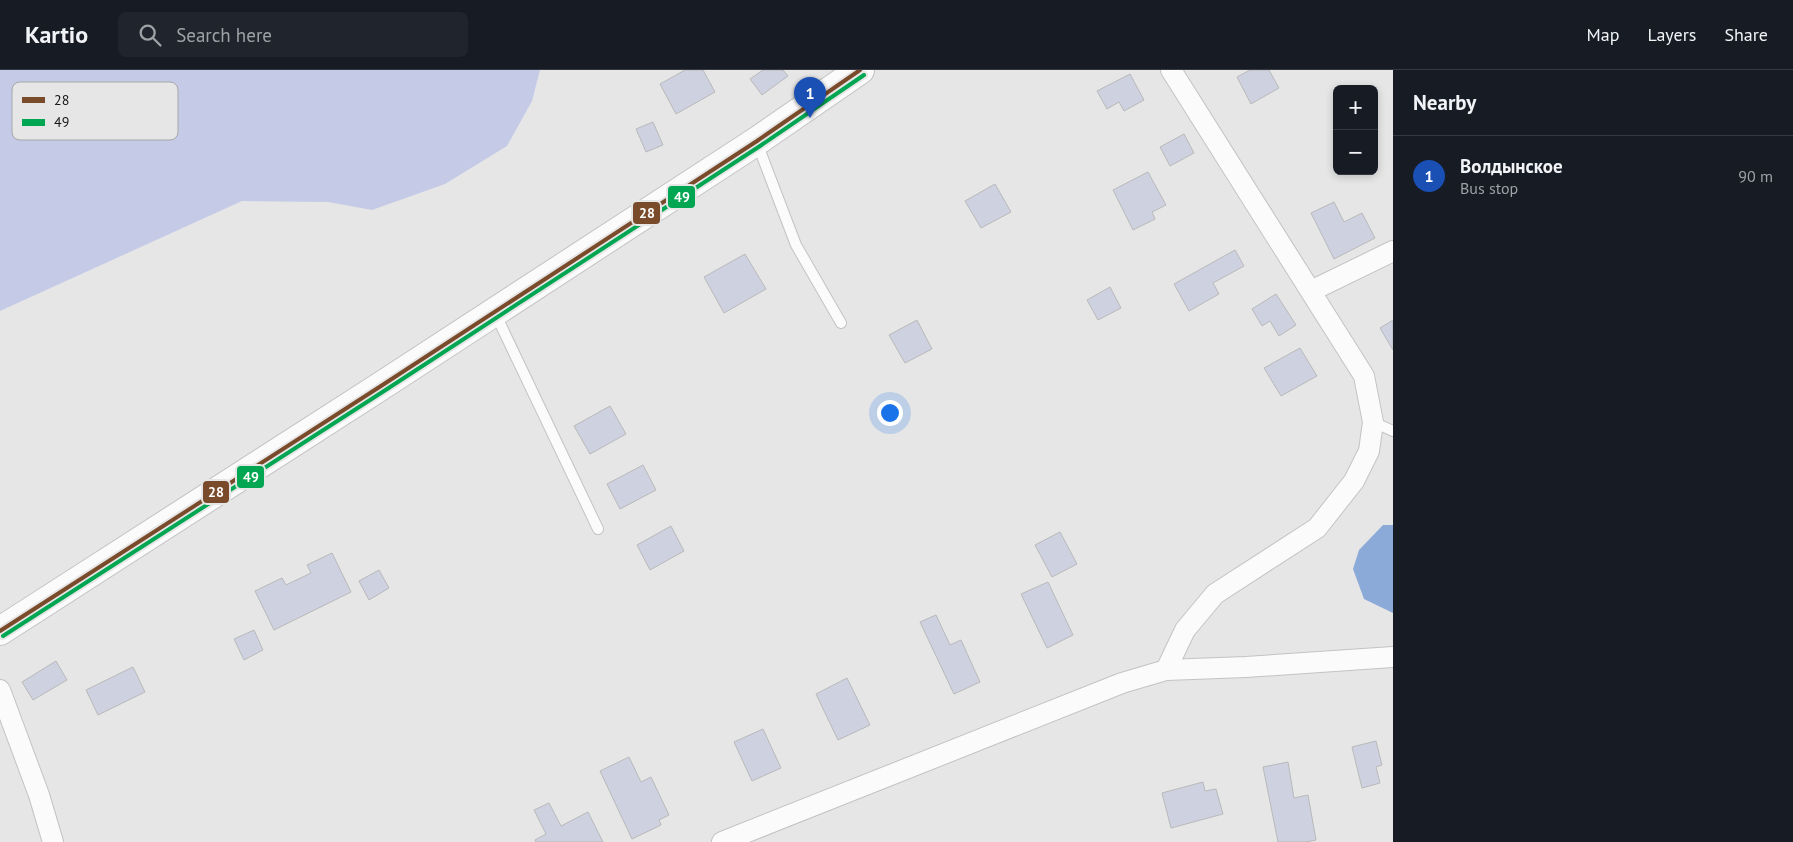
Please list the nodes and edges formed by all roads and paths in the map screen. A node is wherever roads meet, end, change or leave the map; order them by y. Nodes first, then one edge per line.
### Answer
1 (860, 70) edge
2 (1171, 70) edge
3 (757, 141) junction
4 (1393, 250) edge
5 (1311, 291) junction
6 (495, 312) junction
7 (840, 323) dead end
8 (1373, 422) junction
9 (1393, 432) edge
10 (598, 530) dead end
11 (0, 631) edge
12 (1393, 658) edge
13 (1166, 670) junction
14 (0, 690) edge
15 (53, 842) edge
16 (722, 842) edge

1 - 3 street
2 - 5 street
3 - 6 street
3 - 7 lane
4 - 5 street
5 - 8 street
6 - 10 lane
6 - 11 street
8 - 9 lane
8 - 13 street
12 - 13 street
13 - 16 street
14 - 15 street

